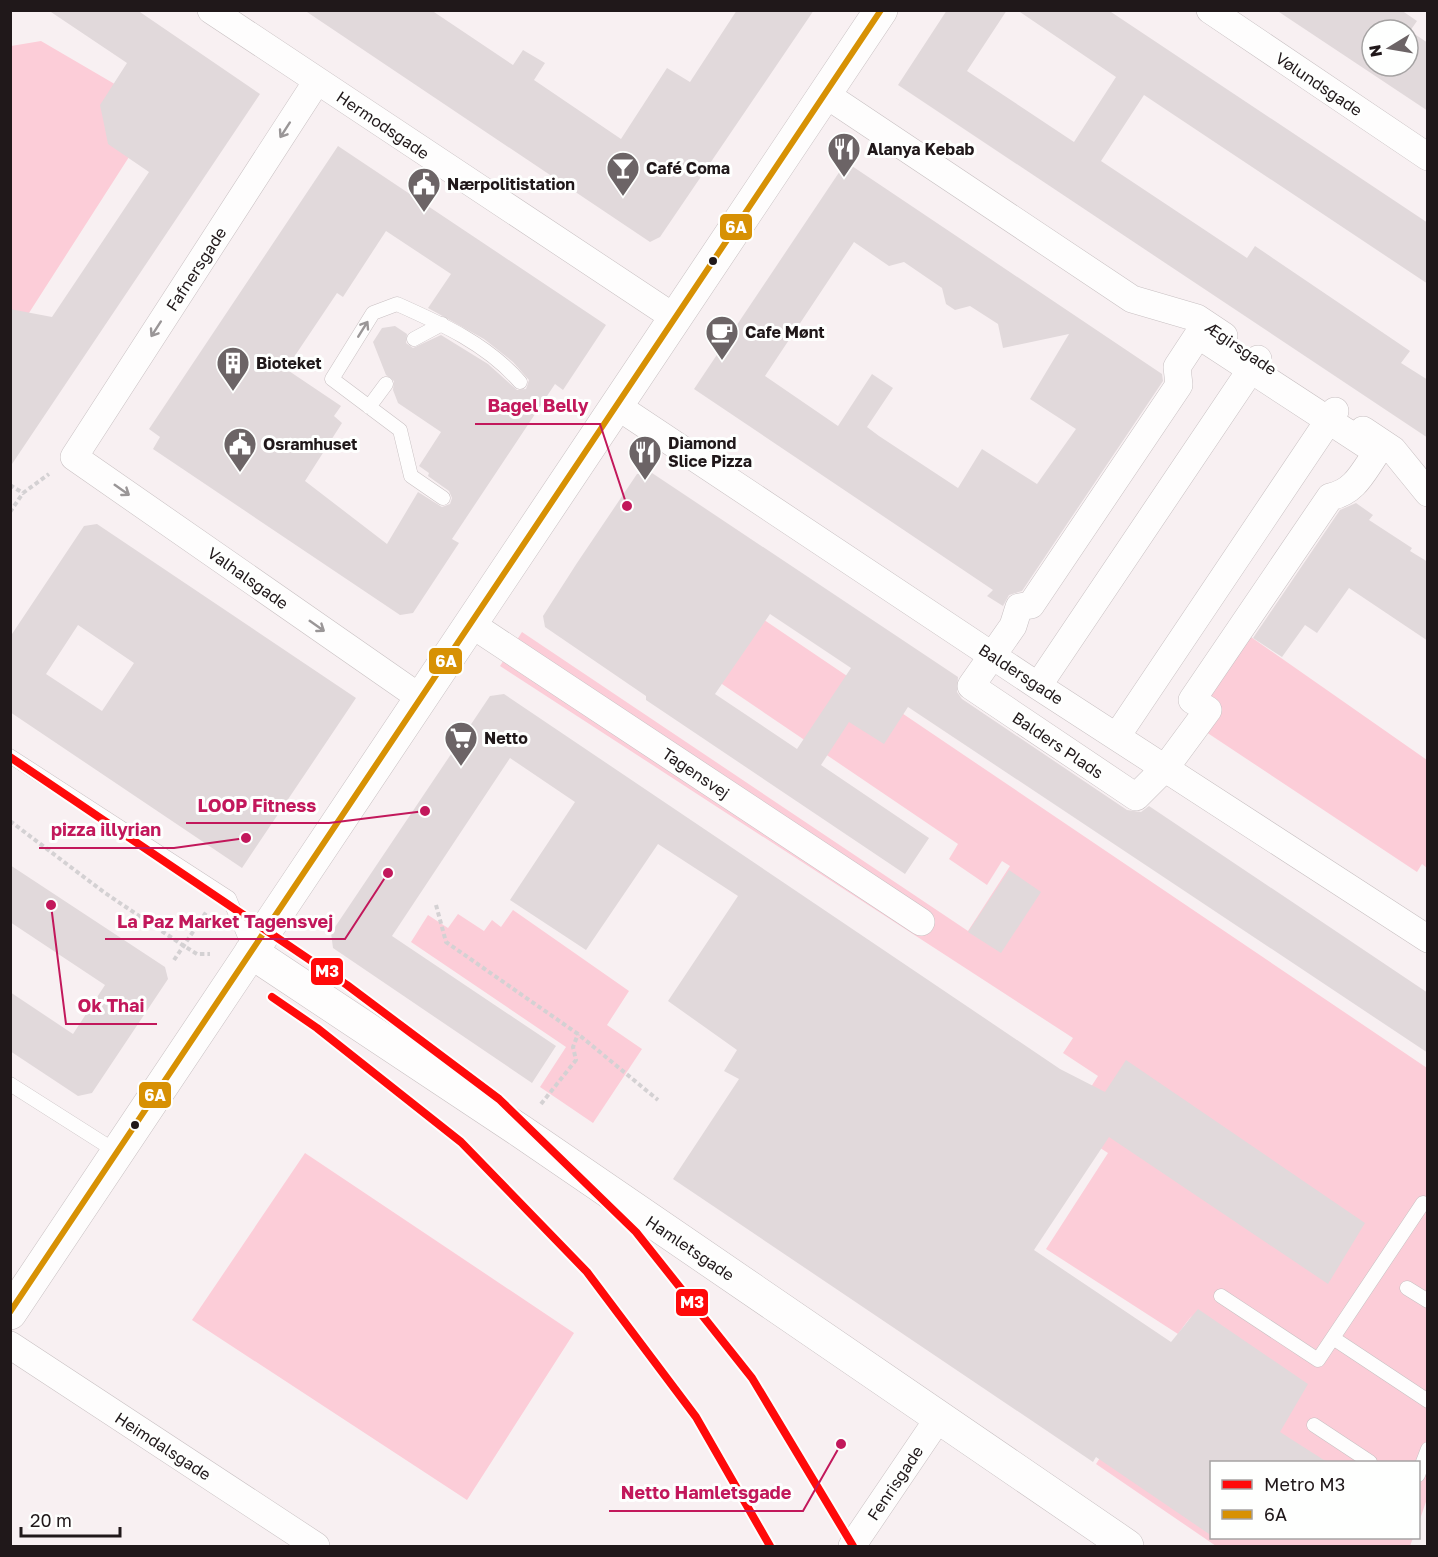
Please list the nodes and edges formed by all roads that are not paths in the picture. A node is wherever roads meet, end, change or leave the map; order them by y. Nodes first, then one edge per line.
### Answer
1 (211, 10) edge
2 (880, 10) edge
3 (1210, 10) edge
4 (317, 81) junction
5 (825, 94) junction
6 (1428, 158) edge
7 (675, 318) junction
8 (442, 324) junction
9 (414, 339) dead end
10 (1255, 364) junction
11 (520, 382) dead end
12 (386, 384) dead end
13 (617, 406) junction
14 (369, 407) junction
15 (1332, 415) junction
16 (74, 457) joint
17 (1428, 492) edge
18 (443, 498) dead end
19 (471, 624) junction
20 (992, 655) junction
21 (1038, 686) junction
22 (422, 699) junction
23 (1117, 736) junction
24 (10, 756) edge
25 (1166, 767) junction
26 (921, 922) dead end
27 (1428, 939) edge
28 (251, 952) junction
29 (10, 1083) edge
30 (117, 1152) junction
31 (1423, 1203) dead end
32 (1407, 1288) dead end
33 (1221, 1296) dead end
34 (1428, 1301) edge
35 (10, 1313) edge
36 (1333, 1338) junction
37 (10, 1345) edge
38 (1428, 1401) edge
39 (938, 1419) junction
40 (1314, 1425) dead end
41 (1428, 1449) edge
42 (1368, 1461) edge
43 (1420, 1472) edge
44 (316, 1546) edge
45 (852, 1546) edge
46 (1127, 1546) edge

1 - 4 street, Hermodsgade
2 - 5 street
3 - 6 street, Vølundsgade
4 - 7 street, Hermodsgade
4 -> 16 street, Fafnersgade
5 - 7 street
5 - 10 street, Ægirsgade
7 - 13 street
8 - 9 lane
8 - 11 lane
14 -> 8 lane
10 - 15 street, Balders Plads
10 - 20 street, Balders Plads
10 - 21 street
12 - 14 lane
13 - 19 street
13 - 20 street, Baldersgade
14 - 18 lane
15 - 17 street
15 - 23 street
15 - 25 street, Balders Plads
16 -> 22 street, Valhalsgade
19 - 22 street
19 - 26 street, Tagensvej
20 - 21 street, Baldersgade
20 - 25 street, Balders Plads
21 - 23 street, Baldersgade
22 - 28 street
23 - 25 street, Baldersgade
24 - 28 lane
25 - 27 street, Baldersgade
28 - 30 street
28 - 39 street, Hamletsgade
29 - 30 lane
30 - 35 street
31 - 36 lane
32 - 34 lane
33 - 36 lane
36 - 38 lane
37 - 44 street, Heimdalsgade
39 - 45 street, Fenrisgade
39 - 46 street, Hamletsgade
40 - 42 lane
41 - 43 lane

